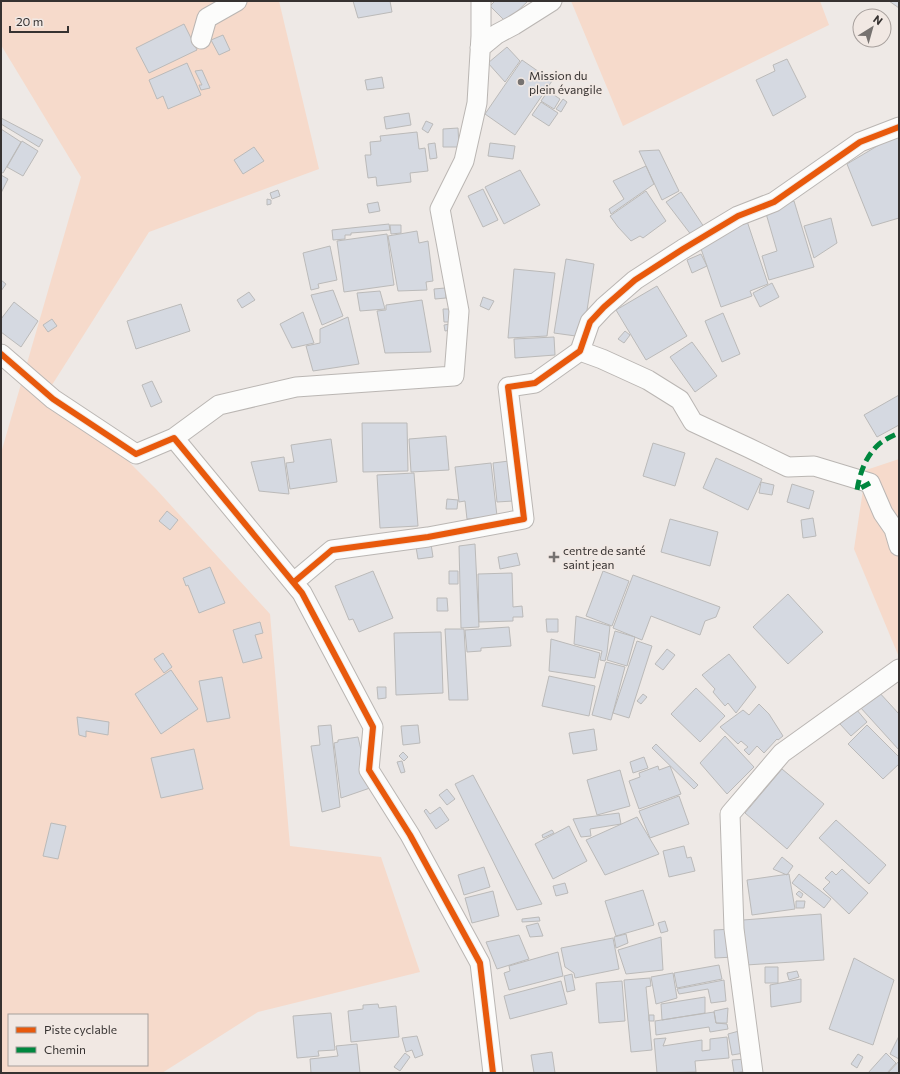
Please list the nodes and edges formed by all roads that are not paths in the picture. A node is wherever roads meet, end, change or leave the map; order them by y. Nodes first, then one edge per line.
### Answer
1 (237, 1) edge
2 (481, 1) edge
3 (552, 1) edge
4 (201, 39) dead end
5 (480, 48) junction
6 (899, 127) edge
7 (580, 350) junction
8 (1, 354) edge
9 (174, 438) junction
10 (899, 546) edge
11 (294, 582) junction
12 (899, 669) edge
13 (493, 1073) edge
14 (753, 1073) edge

1 - 4 street
2 - 5 street
3 - 5 street
5 - 9 street
6 - 7 street
7 - 10 street
7 - 11 street
8 - 9 street
9 - 11 street
11 - 13 street
12 - 14 street

